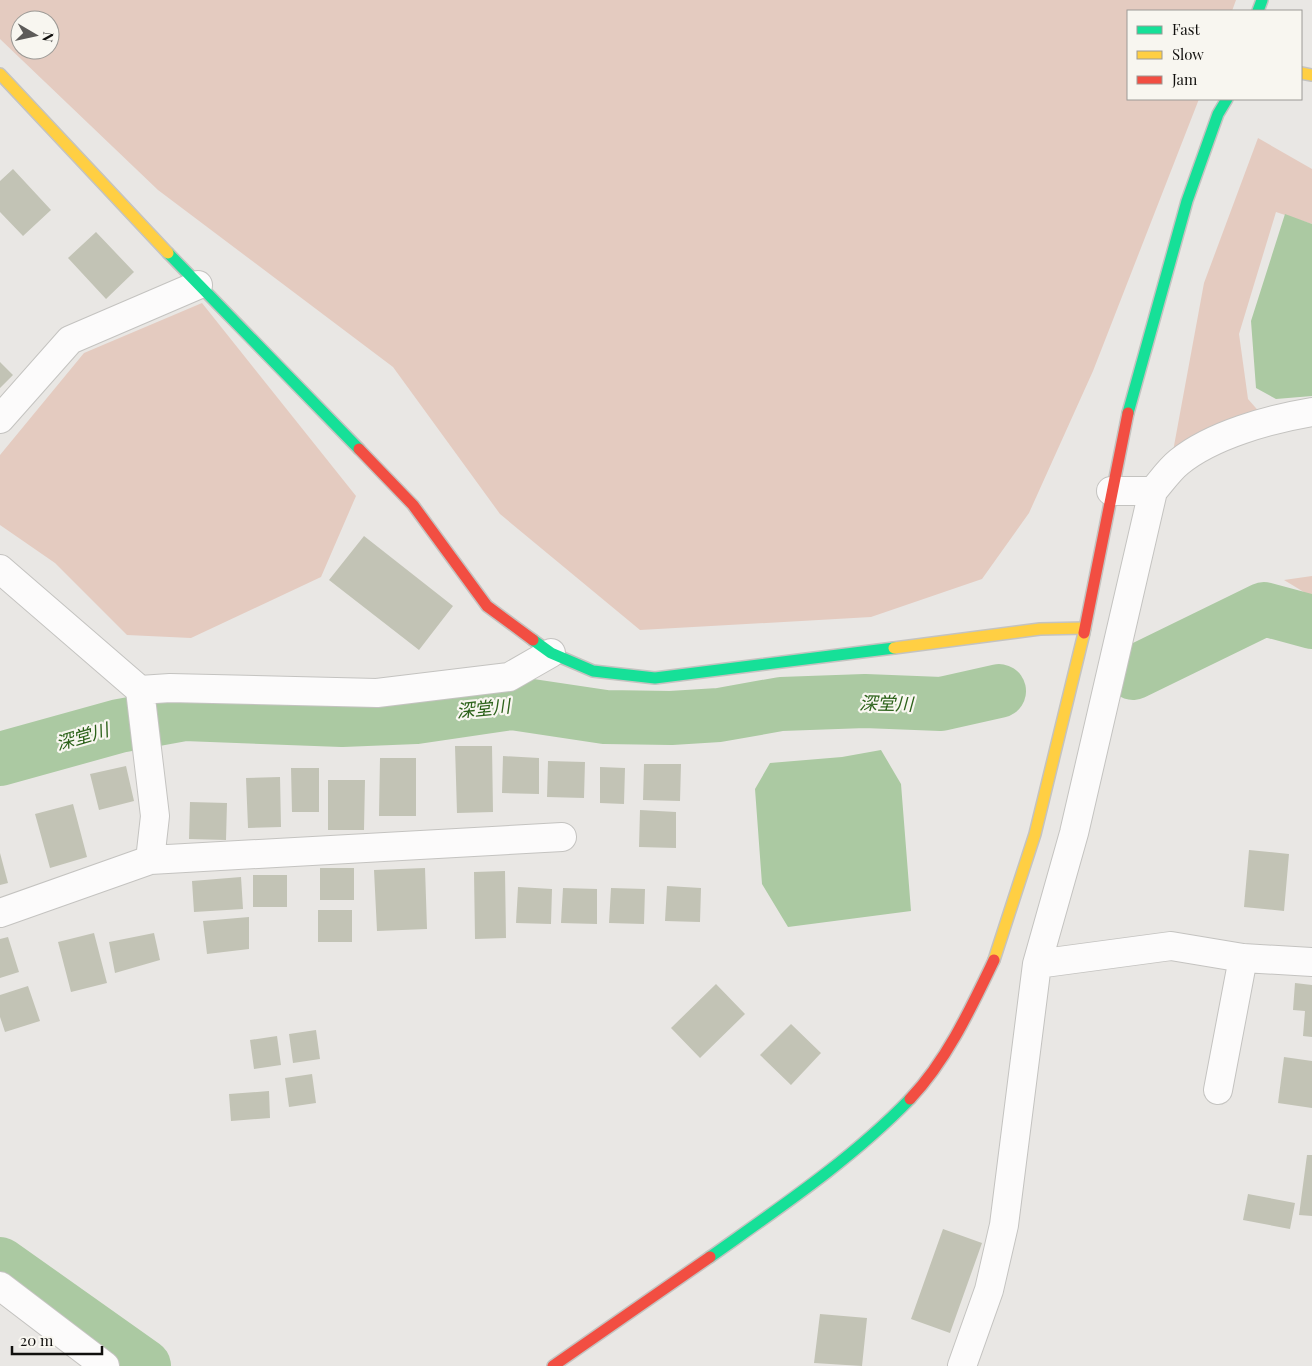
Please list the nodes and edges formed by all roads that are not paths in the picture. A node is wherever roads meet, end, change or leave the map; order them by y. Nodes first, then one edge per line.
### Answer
1 (0, 74) edge
2 (1225, 100) edge
3 (198, 285) junction
4 (1312, 412) edge
5 (0, 420) edge
6 (1110, 491) junction
7 (1153, 491) junction
8 (0, 569) edge
9 (1085, 628) junction
10 (552, 653) junction
11 (140, 690) junction
12 (562, 837) dead end
13 (150, 860) junction
14 (0, 913) edge
15 (1244, 958) junction
16 (1312, 962) edge
17 (1036, 964) junction
18 (1218, 1090) dead end
19 (0, 1286) edge
20 (105, 1366) edge
21 (553, 1366) edge
22 (962, 1366) edge

1 - 3 street
2 - 6 street
3 - 5 street
3 - 10 street
4 - 7 street
6 - 7 street
6 - 9 street
7 - 17 street
8 - 11 street
9 - 10 street
9 - 21 street
10 - 11 street
11 - 13 street
12 - 13 street
13 - 14 street
15 - 16 street
15 - 17 street
15 - 18 street
17 - 22 street
19 - 20 street

